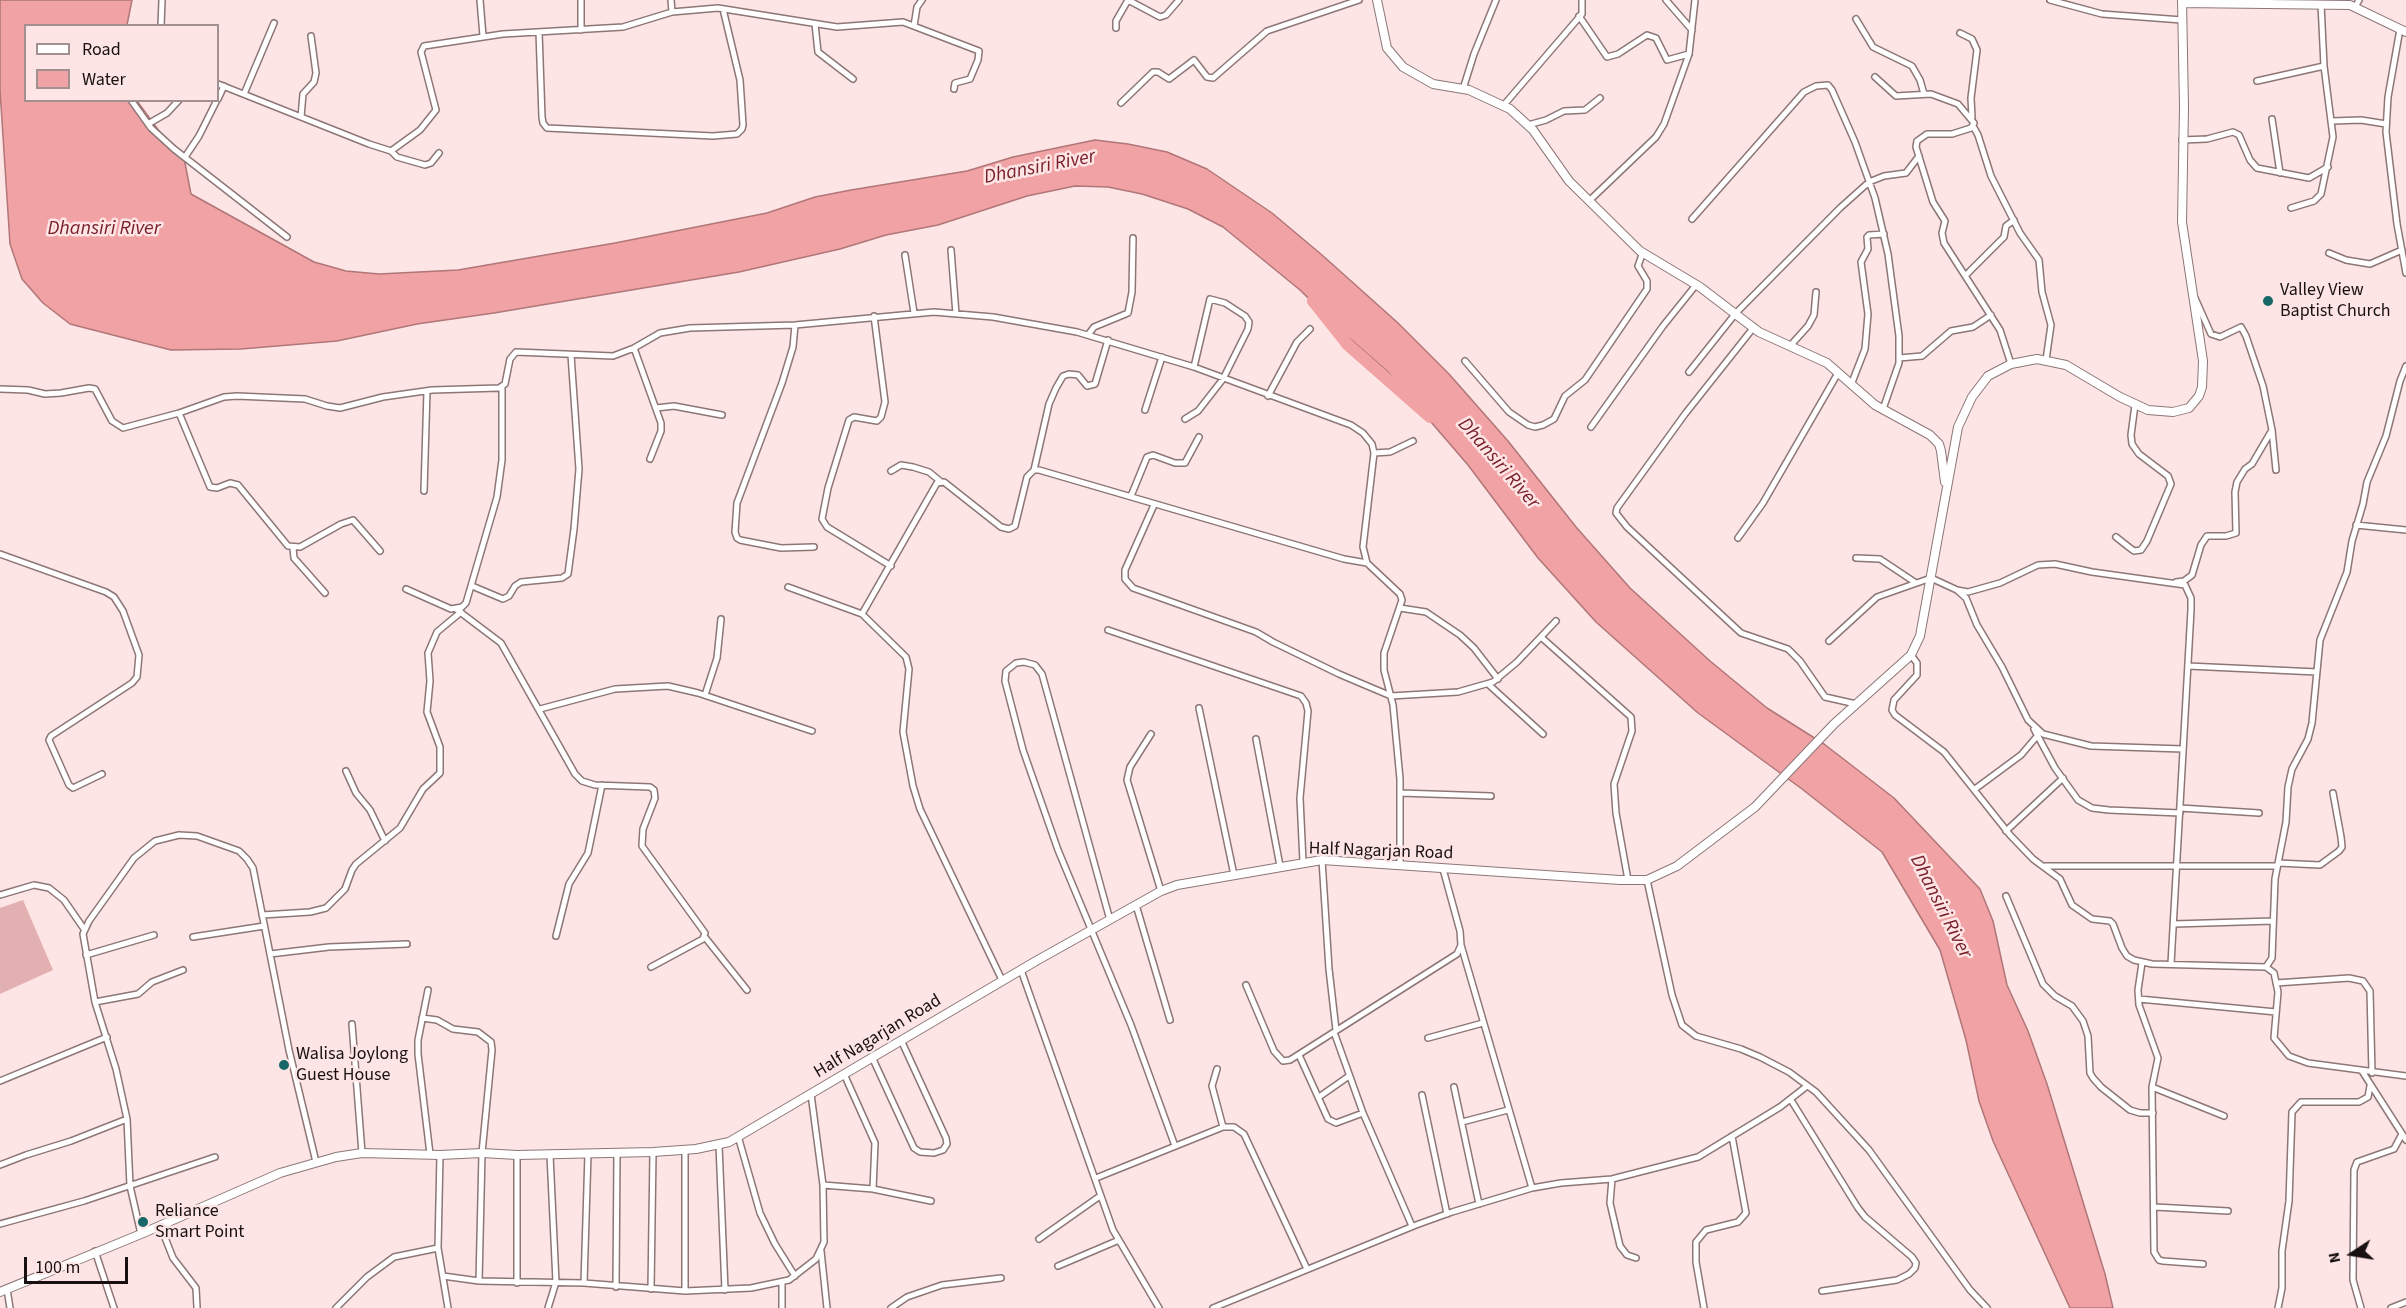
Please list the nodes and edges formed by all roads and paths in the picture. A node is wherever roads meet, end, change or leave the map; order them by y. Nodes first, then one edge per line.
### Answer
1 (162, 0) edge
2 (480, 0) edge
3 (581, 0) edge
4 (670, 0) edge
5 (922, 0) edge
6 (1128, 0) edge
7 (1179, 0) edge
8 (1359, 0) edge
9 (1377, 0) edge
10 (1496, 0) edge
11 (1582, 0) edge
12 (1666, 0) edge
13 (1695, 0) edge
14 (2050, 0) edge
15 (2182, 1) edge
16 (2357, 3) edge
17 (2321, 4) junction
18 (723, 9) junction
19 (672, 12) junction
20 (1579, 16) junction
21 (1856, 19) dead end
22 (2182, 20) junction
23 (274, 23) dead end
24 (161, 24) edge
25 (815, 24) junction
26 (914, 26) junction
27 (1116, 28) dead end
28 (581, 30) junction
29 (1692, 30) junction
30 (2403, 30) edge
31 (540, 32) junction
32 (1960, 33) dead end
33 (311, 36) dead end
34 (483, 36) junction
35 (1689, 54) junction
36 (2324, 66) junction
37 (1875, 77) dead end
38 (853, 79) dead end
39 (2257, 81) dead end
40 (219, 84) edge
41 (224, 86) junction
42 (954, 89) dead end
43 (1463, 89) junction
44 (244, 94) junction
45 (1924, 94) junction
46 (219, 96) edge
47 (1600, 98) dead end
48 (132, 102) edge
49 (177, 102) edge
50 (216, 102) edge
51 (1121, 103) dead end
52 (1503, 106) junction
53 (301, 117) junction
54 (2272, 119) dead end
55 (2332, 121) junction
56 (1973, 123) junction
57 (148, 124) junction
58 (2386, 124) junction
59 (1528, 125) junction
60 (2182, 140) junction
61 (391, 151) junction
62 (439, 153) dead end
63 (1919, 156) junction
64 (184, 157) junction
65 (2328, 167) junction
66 (2280, 173) junction
67 (1869, 182) junction
68 (1589, 201) junction
69 (2291, 208) dead end
70 (1692, 219) dead end
71 (2014, 220) junction
72 (1884, 234) junction
73 (287, 237) dead end
74 (1133, 238) dead end
75 (951, 250) dead end
76 (2402, 250) junction
77 (1643, 252) junction
78 (2329, 253) dead end
79 (905, 255) dead end
80 (2406, 273) edge
81 (1966, 275) junction
82 (1696, 285) junction
83 (2192, 291) junction
84 (1816, 292) dead end
85 (914, 313) junction
86 (1736, 313) junction
87 (956, 314) junction
88 (1991, 315) junction
89 (874, 316) junction
90 (795, 325) junction
91 (1754, 327) junction
92 (1310, 329) dead end
93 (1088, 335) junction
94 (1108, 340) junction
95 (1790, 346) junction
96 (634, 348) junction
97 (571, 355) junction
98 (1162, 357) junction
99 (1899, 358) junction
100 (2046, 360) junction
101 (1465, 361) dead end
102 (2011, 364) junction
103 (2406, 366) edge
104 (1194, 367) junction
105 (1689, 372) dead end
106 (1838, 373) junction
107 (1222, 378) junction
108 (1851, 385) junction
109 (502, 386) junction
110 (0, 389) edge
111 (427, 391) junction
112 (2398, 392) junction
113 (2406, 393) edge
114 (1268, 396) junction
115 (2135, 405) junction
116 (656, 408) junction
117 (1883, 409) junction
118 (1145, 410) dead end
119 (179, 413) junction
120 (722, 415) dead end
121 (1185, 418) dead end
122 (1592, 427) dead end
123 (2272, 430) junction
124 (1199, 437) dead end
125 (1413, 441) dead end
126 (1374, 453) junction
127 (650, 459) dead end
128 (1034, 470) junction
129 (2276, 470) dead end
130 (891, 471) dead end
131 (940, 482) junction
132 (424, 491) dead end
133 (1946, 492) junction
134 (1131, 496) junction
135 (1154, 505) junction
136 (2356, 525) junction
137 (2406, 530) edge
138 (2116, 537) dead end
139 (1738, 538) dead end
140 (293, 548) junction
141 (814, 548) dead end
142 (380, 551) dead end
143 (0, 554) edge
144 (1856, 558) dead end
145 (1367, 563) junction
146 (891, 566) junction
147 (1931, 578) junction
148 (2175, 582) junction
149 (1916, 583) junction
150 (472, 586) junction
151 (788, 586) dead end
152 (406, 589) dead end
153 (1957, 590) junction
154 (325, 593) dead end
155 (1400, 608) junction
156 (459, 611) junction
157 (862, 614) junction
158 (721, 619) dead end
159 (1556, 621) dead end
160 (1108, 630) dead end
161 (1540, 637) junction
162 (1829, 640) dead end
163 (1911, 655) junction
164 (2188, 666) junction
165 (2317, 672) junction
166 (1498, 679) junction
167 (1488, 684) junction
168 (705, 695) junction
169 (1391, 696) junction
170 (1856, 705) junction
171 (1199, 708) dead end
172 (540, 709) junction
173 (2028, 720) junction
174 (812, 730) dead end
175 (1151, 734) dead end
176 (1543, 734) dead end
177 (2038, 735) junction
178 (1256, 739) dead end
179 (2183, 749) junction
180 (346, 771) dead end
181 (102, 774) dead end
182 (2063, 778) junction
183 (602, 785) junction
184 (1975, 789) junction
185 (1400, 793) junction
186 (2333, 793) dead end
187 (1491, 796) dead end
188 (2180, 811) junction
189 (2259, 813) dead end
190 (2006, 831) junction
191 (385, 841) junction
192 (1322, 860) junction
193 (1303, 862) junction
194 (2278, 865) junction
195 (1280, 866) junction
196 (1400, 866) junction
197 (2044, 866) junction
198 (2177, 867) junction
199 (1443, 869) junction
200 (1234, 875) junction
201 (1628, 880) junction
202 (1647, 880) junction
203 (1161, 891) junction
204 (0, 896) edge
205 (2006, 896) dead end
206 (1136, 905) junction
207 (262, 915) junction
208 (1110, 920) junction
209 (2272, 921) junction
210 (2174, 924) junction
211 (264, 926) junction
212 (84, 929) junction
213 (1093, 929) junction
214 (154, 935) dead end
215 (556, 936) dead end
216 (704, 936) junction
217 (193, 937) dead end
218 (407, 944) dead end
219 (1461, 945) junction
220 (270, 954) junction
221 (86, 955) junction
222 (2142, 963) junction
223 (2171, 964) junction
224 (651, 967) dead end
225 (2266, 967) junction
226 (183, 970) dead end
227 (1021, 970) junction
228 (1002, 980) junction
229 (2277, 983) junction
230 (1246, 985) dead end
231 (428, 990) dead end
232 (747, 990) dead end
233 (2139, 999) junction
234 (94, 1002) junction
235 (2276, 1012) junction
236 (422, 1018) junction
237 (1170, 1020) dead end
238 (1483, 1023) junction
239 (352, 1024) dead end
240 (1335, 1031) junction
241 (107, 1038) junction
242 (1428, 1038) dead end
243 (901, 1040) junction
244 (1299, 1055) junction
245 (872, 1057) junction
246 (1217, 1069) dead end
247 (2362, 1071) junction
248 (2372, 1073) junction
249 (844, 1074) junction
250 (1349, 1076) junction
251 (2406, 1076) edge
252 (0, 1081) edge
253 (1807, 1086) junction
254 (2370, 1086) junction
255 (1455, 1087) dead end
256 (2152, 1087) junction
257 (811, 1094) junction
258 (1422, 1095) dead end
259 (1319, 1096) junction
260 (1791, 1100) junction
261 (1508, 1110) junction
262 (1363, 1113) junction
263 (2153, 1113) junction
264 (2224, 1116) dead end
265 (127, 1119) junction
266 (1462, 1122) junction
267 (1223, 1127) junction
268 (2402, 1134) junction
269 (738, 1136) junction
270 (1732, 1136) junction
271 (2406, 1140) edge
272 (719, 1145) junction
273 (1175, 1146) junction
274 (685, 1149) junction
275 (653, 1152) junction
276 (362, 1153) junction
277 (482, 1153) junction
278 (617, 1153) junction
279 (430, 1154) junction
280 (588, 1154) junction
281 (440, 1155) junction
282 (517, 1155) junction
283 (549, 1155) junction
284 (214, 1157) dead end
285 (316, 1162) junction
286 (0, 1165) edge
287 (1096, 1178) junction
288 (1612, 1179) junction
289 (823, 1185) junction
290 (130, 1186) junction
291 (1532, 1188) junction
292 (873, 1189) junction
293 (1100, 1196) junction
294 (931, 1202) dead end
295 (1479, 1204) junction
296 (2154, 1207) junction
297 (2228, 1211) dead end
298 (1447, 1214) junction
299 (0, 1224) edge
300 (159, 1225) junction
301 (1412, 1226) junction
302 (141, 1234) junction
303 (1039, 1239) dead end
304 (1119, 1240) junction
305 (438, 1248) junction
306 (95, 1251) junction
307 (821, 1251) junction
308 (1636, 1258) dead end
309 (2203, 1264) dead end
310 (1058, 1266) dead end
311 (1307, 1269) junction
312 (443, 1276) junction
313 (795, 1276) junction
314 (1001, 1278) dead end
315 (479, 1281) junction
316 (517, 1282) junction
317 (556, 1282) junction
318 (782, 1282) junction
319 (584, 1283) junction
320 (616, 1287) junction
321 (651, 1289) junction
322 (4, 1290) edge
323 (724, 1290) junction
324 (685, 1291) junction
325 (1822, 1291) dead end
326 (2406, 1302) edge
327 (197, 1307) edge
328 (10, 1308) edge
329 (114, 1308) edge
330 (336, 1308) edge
331 (448, 1308) edge
332 (549, 1308) edge
333 (782, 1308) edge
334 (827, 1308) edge
335 (891, 1308) edge
336 (1159, 1308) edge
337 (1213, 1308) edge
338 (1704, 1308) edge
339 (1987, 1308) edge
340 (2278, 1308) edge
341 (2361, 1308) edge
342 (2391, 1308) edge

1 - 24 street
2 - 34 street
3 - 28 street
4 - 19 street
5 - 26 street
6 - 7 street
6 - 27 street
8 - 51 street
9 - 43 main road
10 - 43 street
11 - 20 street
12 - 29 street
13 - 29 street
14 - 22 street
15 - 17 main road
15 - 22 main road
16 - 17 main road
16 - 30 main road
17 - 36 street
18 - 19 street
18 - 25 street
18 - 31 street
19 - 28 street
20 - 35 street
20 - 52 street
21 - 45 street
22 - 60 main road
23 - 44 street
25 - 26 street
25 - 38 street
26 - 42 street
28 - 31 street
29 - 35 street
30 - 58 street
31 - 34 street
32 - 56 street
33 - 53 street
34 - 61 street
35 - 68 street
36 - 39 street
36 - 55 street
37 - 45 street
40 - 41 street
41 - 44 street
41 - 46 street
43 - 52 main road
44 - 53 street
45 - 56 street
47 - 59 street
48 - 57 street
49 - 57 street
50 - 64 street
52 - 59 main road
53 - 61 street
54 - 66 street
55 - 58 street
55 - 65 street
56 - 63 street
56 - 71 street
57 - 64 street
58 - 76 street
59 - 68 main road
60 - 66 street
60 - 83 main road
61 - 62 street
63 - 67 street
63 - 81 street
64 - 73 street
65 - 66 street
65 - 69 street
67 - 70 street
67 - 72 street
67 - 86 street
68 - 77 main road
71 - 81 street
71 - 100 street
72 - 99 street
72 - 108 street
74 - 93 street
75 - 87 street
76 - 78 street
76 - 80 street
77 - 82 main road
77 - 101 street
79 - 85 street
81 - 88 street
82 - 86 main road
82 - 122 street
83 - 115 main road
83 - 123 street
84 - 95 street
85 - 87 street
85 - 89 street
86 - 91 main road
86 - 105 street
87 - 93 street
88 - 99 street
88 - 102 street
89 - 90 street
89 - 146 street
90 - 96 street
90 - 141 street
91 - 95 main road
91 - 170 street
92 - 114 street
93 - 94 street
94 - 98 street
94 - 128 street
95 - 106 main road
96 - 97 street
96 - 116 street
97 - 109 street
97 - 150 street
98 - 104 street
98 - 118 street
99 - 117 street
100 - 102 main road
100 - 115 main road
102 - 133 main road
103 - 112 street
104 - 107 street
104 - 107 street
106 - 108 main road
106 - 139 street
107 - 114 street
107 - 121 street
108 - 117 main road
109 - 111 street
109 - 150 street
110 - 119 street
111 - 119 street
111 - 132 street
112 - 113 street
112 - 136 street
114 - 126 street
115 - 138 street
116 - 120 street
116 - 127 street
117 - 133 main road
119 - 140 street
123 - 129 street
123 - 148 street
124 - 134 street
125 - 126 street
126 - 145 street
128 - 131 street
128 - 134 street
130 - 131 street
131 - 146 street
133 - 147 main road
134 - 135 street
135 - 145 street
135 - 169 street
136 - 137 street
136 - 165 street
140 - 142 street
140 - 154 street
143 - 181 street
144 - 149 street
145 - 155 street
146 - 157 street
147 - 149 street
147 - 153 street
147 - 163 main road
148 - 153 street
148 - 164 street
149 - 162 street
150 - 156 street
151 - 157 street
152 - 156 street
153 - 173 street
155 - 166 street
155 - 169 street
156 - 172 street
156 - 191 street
157 - 228 street
158 - 168 street
159 - 161 street
160 - 193 street
161 - 166 street
161 - 201 street
163 - 170 main road, Half Nagarjan Road
163 - 184 street
164 - 165 street
164 - 179 street
165 - 194 street
166 - 167 street
167 - 169 street
167 - 176 street
168 - 172 street
168 - 174 street
169 - 185 street
170 - 202 main road, Half Nagarjan Road
171 - 200 street
172 - 183 street
173 - 177 street
173 - 179 street
175 - 203 street
177 - 182 street
177 - 184 street
178 - 195 street
179 - 188 street
180 - 191 street
182 - 188 street
182 - 190 street
183 - 215 street
183 - 216 street
184 - 190 street
185 - 187 street
185 - 196 street
186 - 194 street
188 - 189 street
188 - 198 street
190 - 197 street
191 - 207 street
192 - 193 main road, Half Nagarjan Road
192 - 196 main road, Half Nagarjan Road
192 - 240 street
193 - 195 main road, Half Nagarjan Road
194 - 198 street
194 - 209 street
195 - 200 main road, Half Nagarjan Road
196 - 199 main road, Half Nagarjan Road
197 - 198 street
197 - 222 street
198 - 210 street
199 - 201 main road, Half Nagarjan Road
199 - 219 street
200 - 203 main road, Half Nagarjan Road
201 - 202 main road, Half Nagarjan Road
202 - 253 street
203 - 206 main road, Half Nagarjan Road
204 - 212 street
205 - 263 street
206 - 208 main road, Half Nagarjan Road
206 - 237 street
207 - 211 street
207 - 212 street
208 - 213 main road, Half Nagarjan Road
208 - 213 street
209 - 210 street
209 - 225 street
210 - 223 street
211 - 217 street
211 - 220 street
212 - 221 street
213 - 227 main road, Half Nagarjan Road
213 - 273 street
214 - 221 street
216 - 224 street
216 - 232 street
218 - 220 street
219 - 238 street
219 - 240 street
220 - 285 street
221 - 234 street
222 - 223 street
222 - 233 street
223 - 225 street
225 - 229 street
226 - 234 street
227 - 228 main road, Half Nagarjan Road
227 - 287 street
228 - 243 main road, Half Nagarjan Road
229 - 235 street
229 - 248 street
230 - 244 street
231 - 236 street
233 - 235 street
233 - 256 street
234 - 241 street
235 - 247 street
236 - 277 street
236 - 279 street
238 - 242 street
238 - 261 street
239 - 276 street
240 - 244 street
240 - 250 street
241 - 252 street
241 - 265 street
243 - 245 main road, Half Nagarjan Road
243 - 245 street
244 - 259 street
245 - 249 main road, Half Nagarjan Road
246 - 267 street
247 - 248 street
247 - 254 street
248 - 251 street
249 - 257 main road, Half Nagarjan Road
249 - 292 street
250 - 259 street
250 - 262 street
253 - 260 street
253 - 339 street
254 - 268 street
254 - 340 street
255 - 266 street
256 - 263 street
256 - 264 street
257 - 269 main road, Half Nagarjan Road
257 - 289 street
258 - 298 street
259 - 262 street
260 - 270 street
260 - 325 street
261 - 266 street
261 - 291 street
262 - 301 street
263 - 296 street
265 - 286 street
265 - 290 street
266 - 295 street
267 - 273 street
267 - 311 street
268 - 271 street
268 - 341 street
269 - 272 main road, Half Nagarjan Road
269 - 313 street
270 - 288 street
270 - 338 street
272 - 274 main road, Half Nagarjan Road
272 - 323 street
273 - 287 street
274 - 275 main road, Half Nagarjan Road
274 - 324 street
275 - 278 main road, Half Nagarjan Road
275 - 321 street
276 - 279 main road, Half Nagarjan Road
276 - 285 main road, Half Nagarjan Road
277 - 281 main road, Half Nagarjan Road
277 - 282 main road, Half Nagarjan Road
277 - 315 street
278 - 280 main road, Half Nagarjan Road
278 - 320 street
279 - 281 main road, Half Nagarjan Road
280 - 283 main road, Half Nagarjan Road
280 - 319 street
281 - 305 street
282 - 283 main road, Half Nagarjan Road
282 - 316 street
283 - 317 street
284 - 290 street
285 - 300 main road, Half Nagarjan Road
287 - 293 street
288 - 291 street
288 - 308 street
289 - 292 street
289 - 307 street
290 - 299 street
290 - 302 street
291 - 295 street
292 - 294 street
293 - 303 street
293 - 304 street
295 - 298 street
296 - 297 street
296 - 309 street
298 - 301 street
300 - 302 main road, Half Nagarjan Road
300 - 327 street
301 - 311 street
302 - 306 main road, Half Nagarjan Road
304 - 310 street
304 - 336 street
305 - 312 street
305 - 330 street
306 - 322 main road, Half Nagarjan Road
306 - 329 street
307 - 313 street
307 - 334 street
311 - 337 street
312 - 315 street
312 - 331 street
313 - 318 street
314 - 335 street
315 - 316 street
316 - 317 street
317 - 319 street
317 - 332 street
318 - 323 street
318 - 333 street
319 - 320 street
320 - 321 street
321 - 324 street
322 - 328 street
323 - 324 street
326 - 342 street

